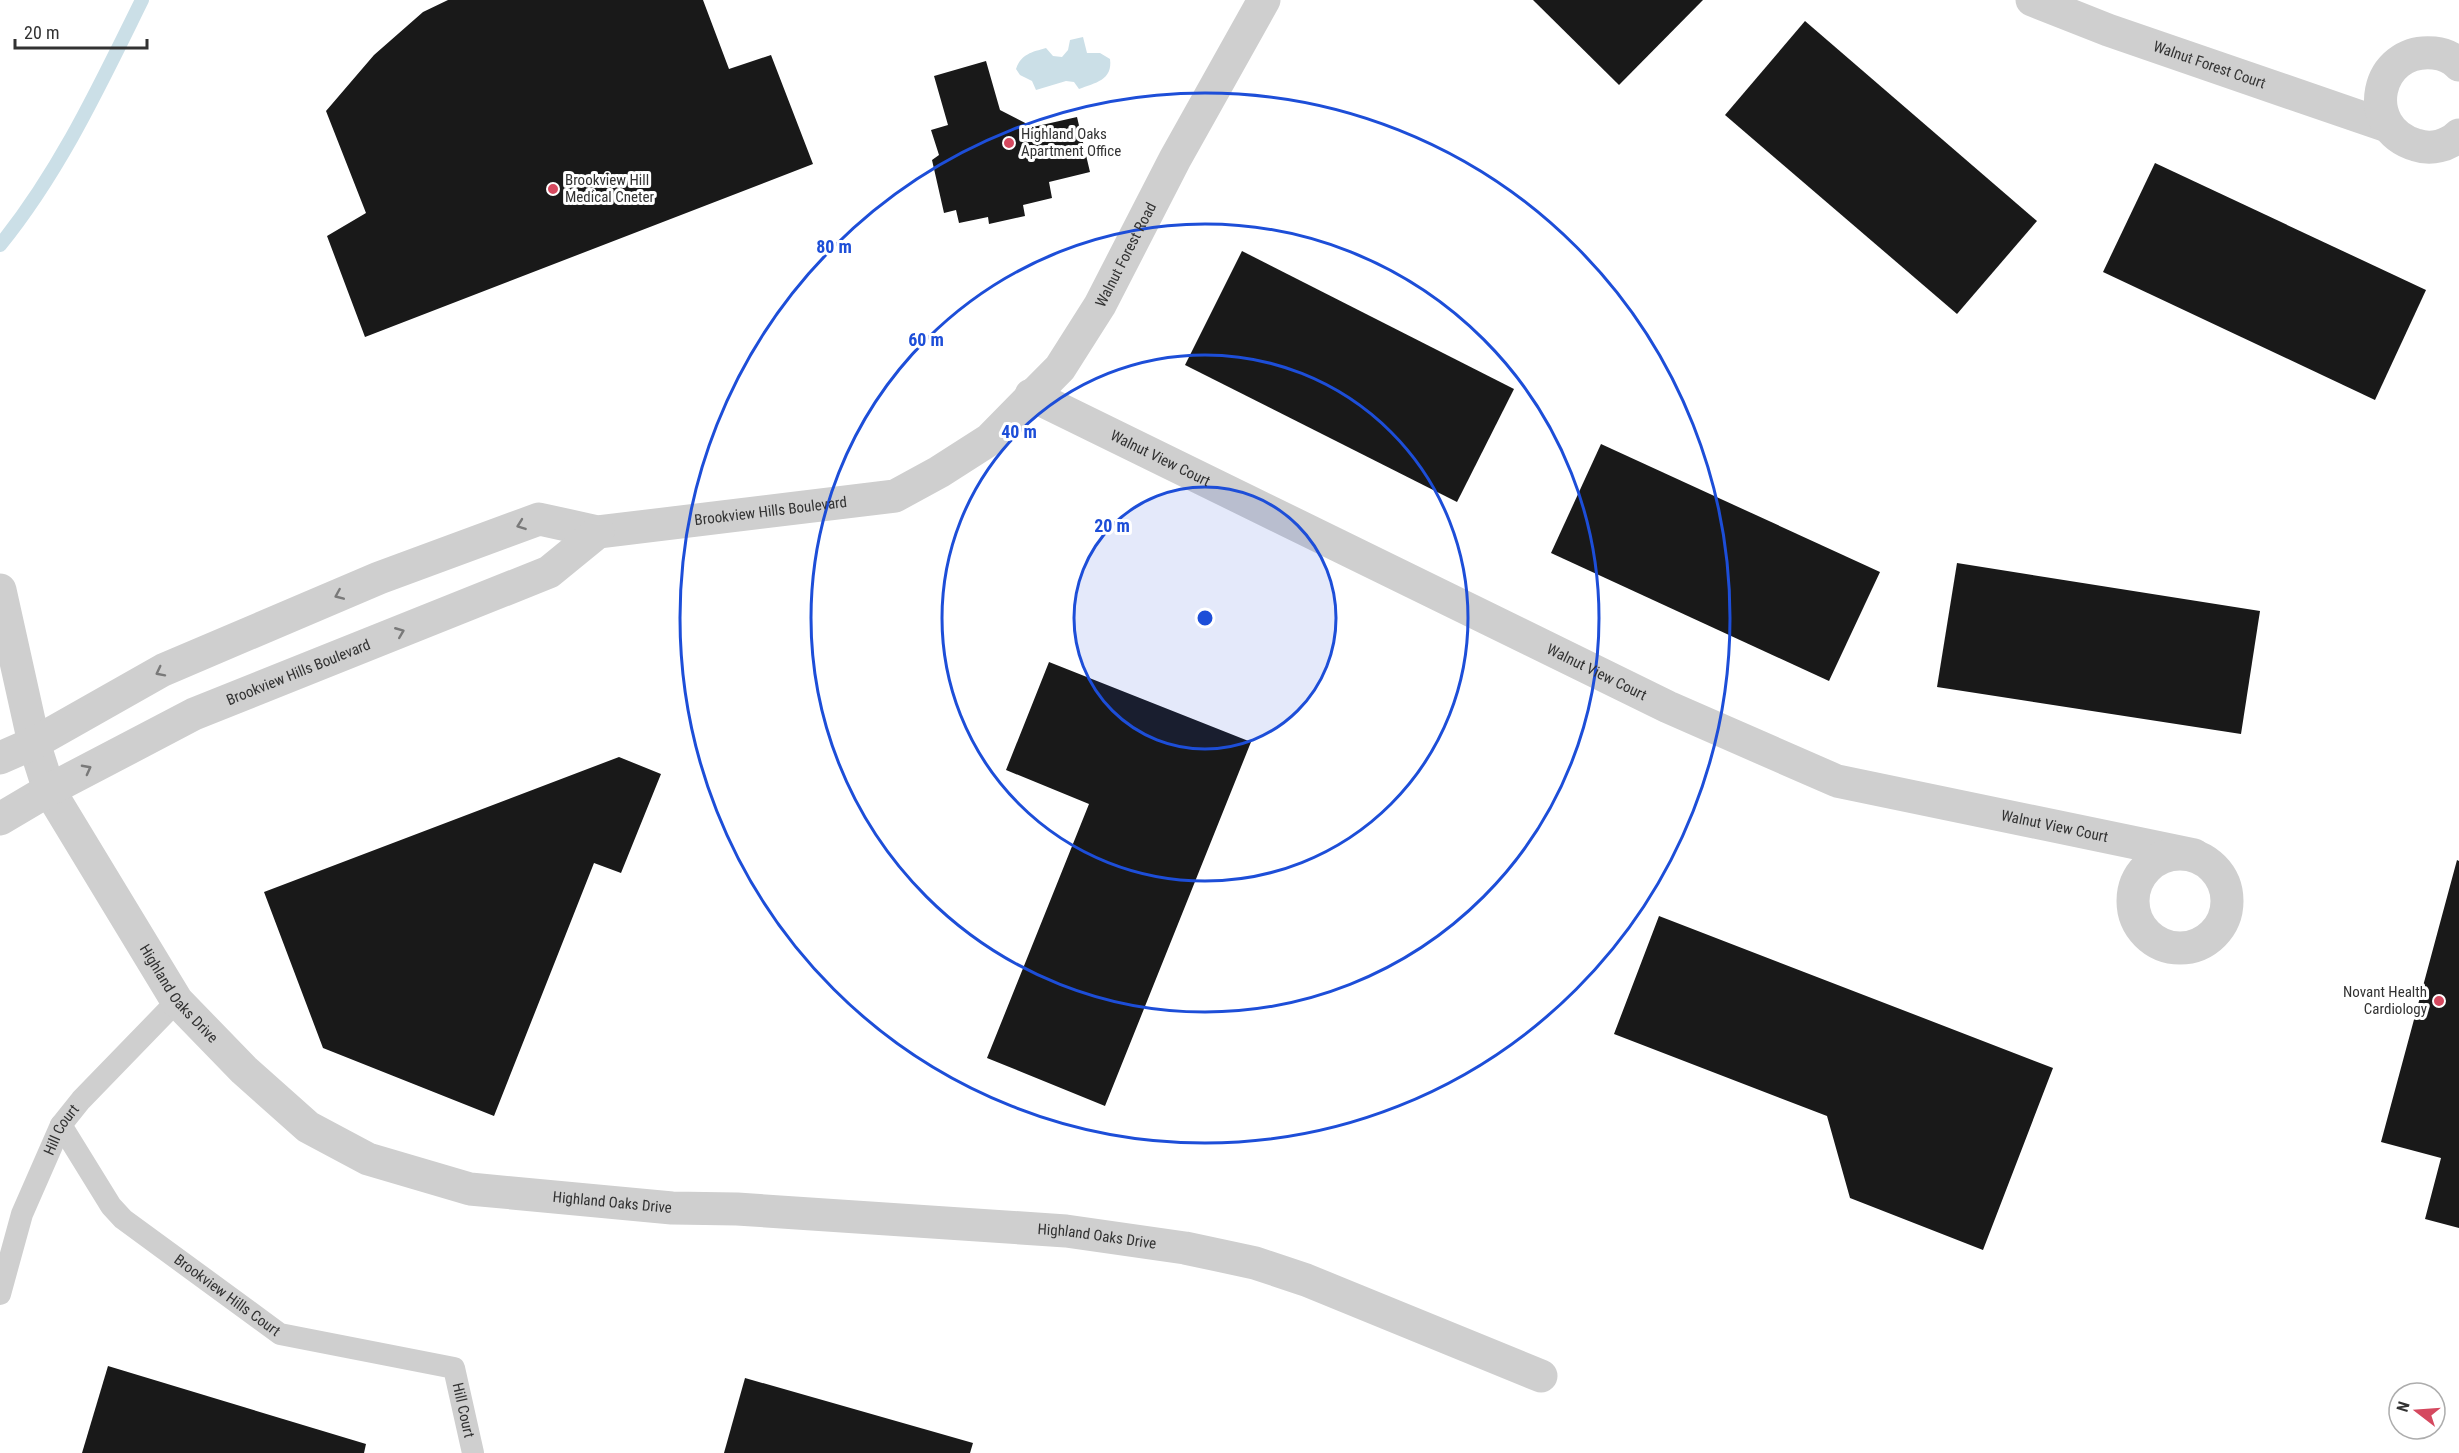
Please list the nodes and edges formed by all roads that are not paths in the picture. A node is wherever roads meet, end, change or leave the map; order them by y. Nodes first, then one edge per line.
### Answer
1 (1264, 0) edge
2 (2032, 0) edge
3 (2459, 65) edge
4 (2387, 126) junction
5 (2459, 135) edge
6 (1031, 395) junction
7 (939, 472) joint
8 (598, 532) junction
9 (0, 590) edge
10 (34, 743) junction
11 (0, 758) edge
12 (49, 790) junction
13 (0, 819) edge
14 (2194, 855) dead end
15 (177, 1001) junction
16 (61, 1125) junction
17 (0, 1294) edge
18 (454, 1368) joint
19 (1541, 1376) dead end
20 (473, 1453) edge

1 - 6 street, Walnut Forest Road
2 - 4 street, Walnut Forest Court
3 - 4 street
4 - 5 street, Walnut Forest Court
6 - 7 street, Walnut Forest Road
6 - 14 street, Walnut View Court
7 - 8 street, Brookview Hills Boulevard
8 -> 10 street, Brookview Hills Boulevard
12 -> 8 street, Brookview Hills Boulevard
9 - 10 street, Highland Oaks Drive
10 - 11 street, Brookview Hills Boulevard
10 - 12 street, Highland Oaks Drive
12 - 13 street, Brookview Hills Boulevard
12 - 15 street, Highland Oaks Drive
15 - 16 lane, Hill Court
15 - 19 street, Highland Oaks Drive
16 - 17 lane, Hill Court
16 - 18 lane, Brookview Hills Court
18 - 20 lane, Hill Court

